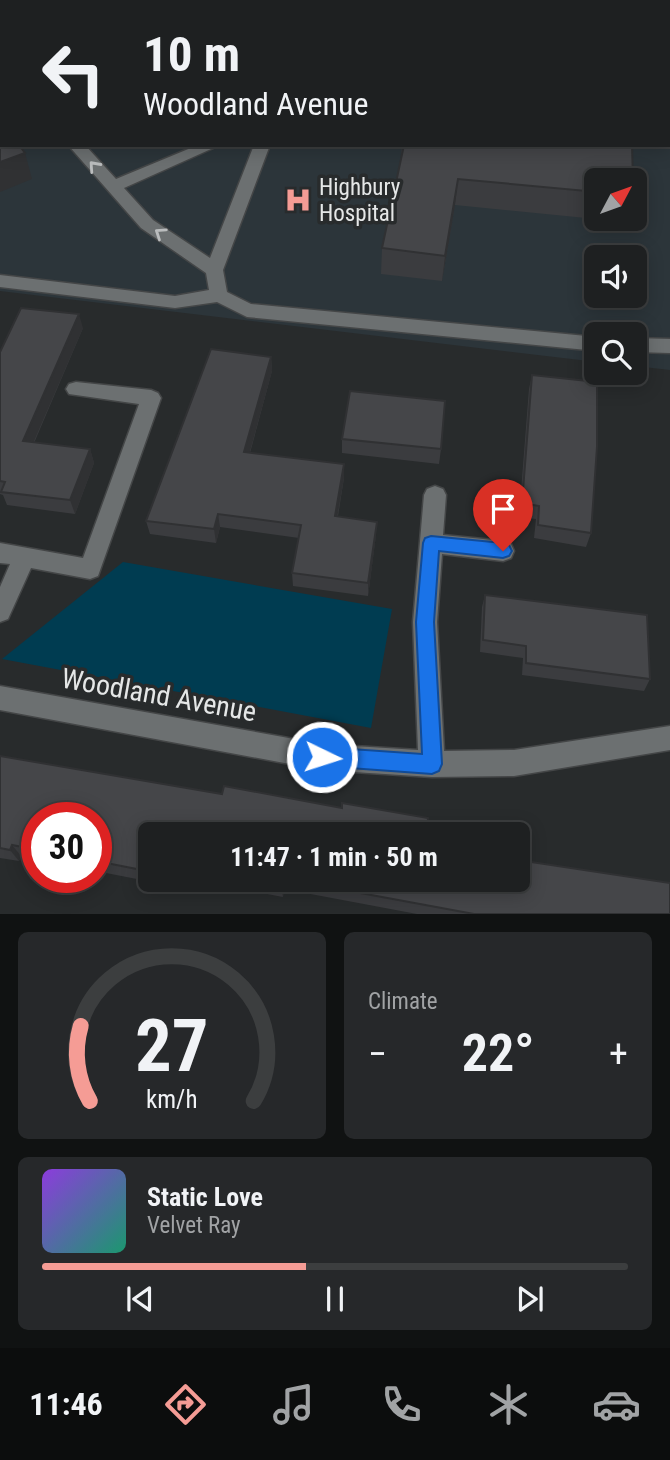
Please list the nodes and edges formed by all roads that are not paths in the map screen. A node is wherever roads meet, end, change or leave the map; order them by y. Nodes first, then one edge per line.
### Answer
1 (78, 147) edge
2 (207, 147) edge
3 (261, 147) edge
4 (113, 186) junction
5 (214, 270) junction
6 (0, 281) edge
7 (219, 295) junction
8 (584, 343) edge
9 (647, 345) edge
10 (670, 346) edge
11 (76, 389) dead end
12 (435, 495) dead end
13 (431, 543) junction
14 (503, 551) dead end
15 (0, 553) edge
16 (25, 557) junction
17 (0, 612) edge
18 (0, 698) edge
19 (670, 738) edge
20 (432, 764) junction

4 -> 1 street
2 - 4 street
3 - 5 street
5 -> 4 street
5 - 7 street
6 - 7 street
7 - 8 street
9 - 10 street
11 - 16 street
12 - 13 street
13 - 14 street
13 - 20 street
15 - 16 street
16 - 17 street
18 - 20 street, Woodland Avenue
19 - 20 street, Woodland Avenue

